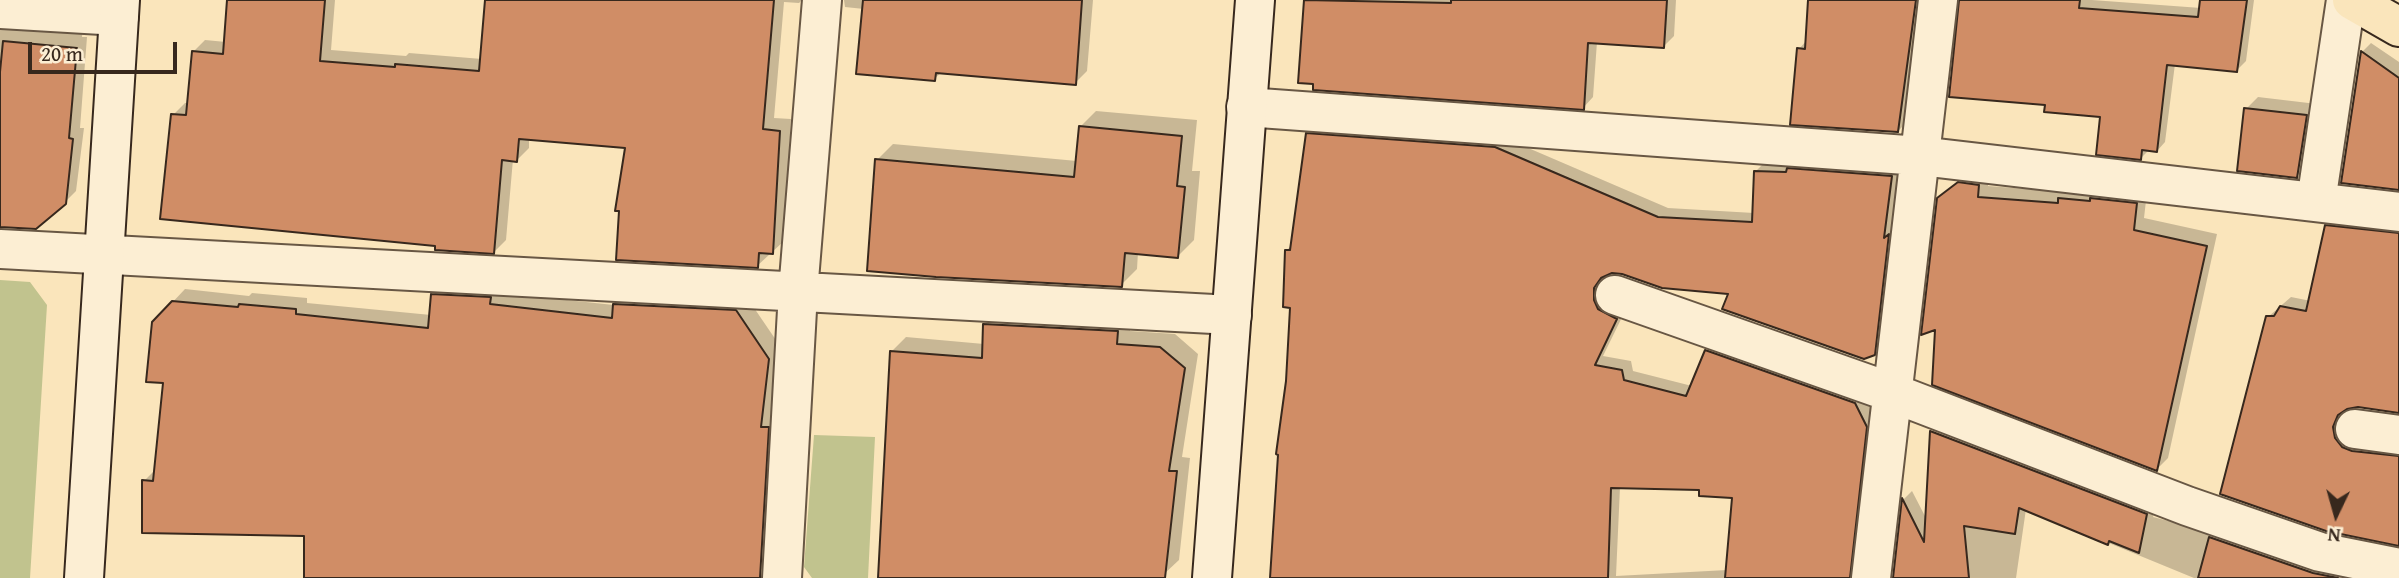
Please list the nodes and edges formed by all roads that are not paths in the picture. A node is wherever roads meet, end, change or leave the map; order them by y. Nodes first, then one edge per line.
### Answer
1 (822, 0) edge
2 (1255, 0) edge
3 (1938, 0) edge
4 (2346, 0) edge
5 (2352, 0) edge
6 (119, 8) edge
7 (0, 9) edge
8 (2399, 27) edge
9 (1246, 107) junction
10 (1920, 156) junction
11 (2316, 202) junction
12 (2399, 212) edge
13 (0, 249) edge
14 (105, 255) junction
15 (798, 292) junction
16 (1615, 295) dead end
17 (1231, 315) junction
18 (1893, 393) junction
19 (2354, 429) dead end
20 (2399, 435) edge
21 (2399, 568) edge
22 (84, 578) edge
23 (782, 578) edge
24 (1212, 578) edge
25 (1871, 578) edge

1 - 15 street
2 - 9 street
3 - 10 street
4 - 11 street
5 - 8 main road
6 - 7 street
6 - 14 street
9 - 10 street
9 - 17 street
10 - 11 street
10 - 18 street
11 - 12 street
13 - 14 street
14 - 15 street
14 - 22 street
15 - 17 street
15 - 23 street
16 - 18 street
17 - 24 street
18 - 21 street
18 - 25 street
19 - 20 street

